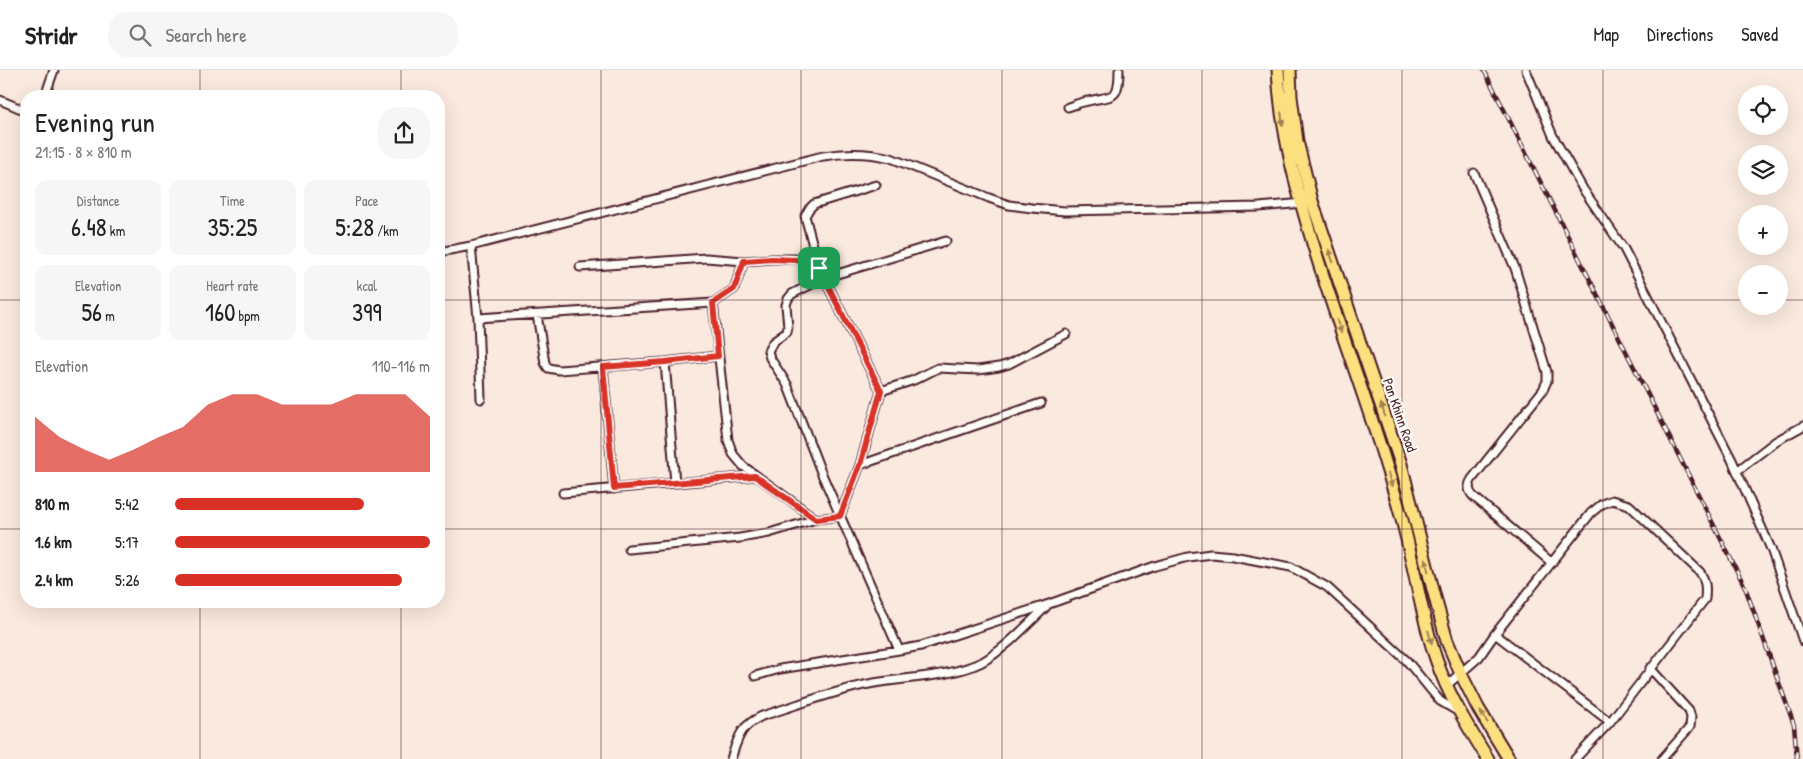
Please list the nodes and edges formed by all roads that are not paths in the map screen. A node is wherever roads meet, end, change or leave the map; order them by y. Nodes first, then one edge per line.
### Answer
1 (54, 70) edge
2 (1119, 70) edge
3 (1278, 70) edge
4 (1290, 70) edge
5 (1526, 70) edge
6 (47, 90) edge
7 (0, 100) edge
8 (1068, 107) dead end
9 (20, 108) edge
10 (1474, 173) dead end
11 (876, 185) dead end
12 (1306, 202) junction
13 (946, 241) dead end
14 (471, 246) junction
15 (445, 251) edge
16 (744, 261) junction
17 (580, 268) dead end
18 (819, 268) junction
19 (824, 278) junction
20 (713, 303) junction
21 (537, 315) junction
22 (478, 318) junction
23 (1066, 334) dead end
24 (718, 356) junction
25 (665, 362) junction
26 (603, 367) junction
27 (881, 391) junction
28 (481, 399) dead end
29 (1041, 403) dead end
30 (1803, 426) edge
31 (860, 465) junction
32 (1737, 471) junction
33 (755, 476) junction
34 (675, 483) junction
35 (614, 488) junction
36 (563, 493) dead end
37 (840, 516) junction
38 (816, 519) junction
39 (629, 549) dead end
40 (1552, 562) junction
41 (1049, 604) junction
42 (1495, 634) junction
43 (1803, 640) edge
44 (899, 650) junction
45 (1650, 668) junction
46 (1460, 674) junction
47 (755, 676) dead end
48 (1447, 685) junction
49 (1459, 712) junction
50 (1610, 722) junction
51 (731, 759) edge
52 (1488, 759) edge
53 (1509, 759) edge
54 (1575, 759) edge
55 (1662, 759) edge

1 - 6 street
2 - 8 street
3 -> 12 main road, Pan Khinn Road
4 - 12 main road, Pan Khinn Road
5 - 32 street
7 - 9 street
10 - 40 street
11 - 18 street
12 - 14 street
46 -> 12 main road, Pan Khinn Road
12 -> 48 main road, Pan Khinn Road
13 - 19 street
14 - 15 street
14 - 22 street
16 - 17 street
16 - 18 street
16 - 20 street
18 - 19 street
19 - 27 street
19 - 37 street
20 - 21 street
20 - 24 street
21 - 22 street
21 - 26 street
22 - 28 street
23 - 27 street
24 - 25 street
24 - 33 street
25 - 26 street
25 - 34 street
26 - 35 street
27 - 31 street
29 - 31 street
30 - 32 street
31 - 37 street
32 - 43 street
33 - 34 street
33 - 38 street
34 - 35 street
35 - 36 street
37 - 38 street
37 - 44 street
38 - 39 street
40 - 42 street
40 - 45 street
41 - 44 street
41 - 49 street
41 - 51 street
42 - 46 street
42 - 50 street
44 - 47 street
45 - 50 street
45 - 55 street
46 - 48 street
53 -> 46 main road, Pan Khinn Road
48 - 49 main road, Pan Khinn Road
49 - 52 main road, Pan Khinn Road
50 - 54 street

